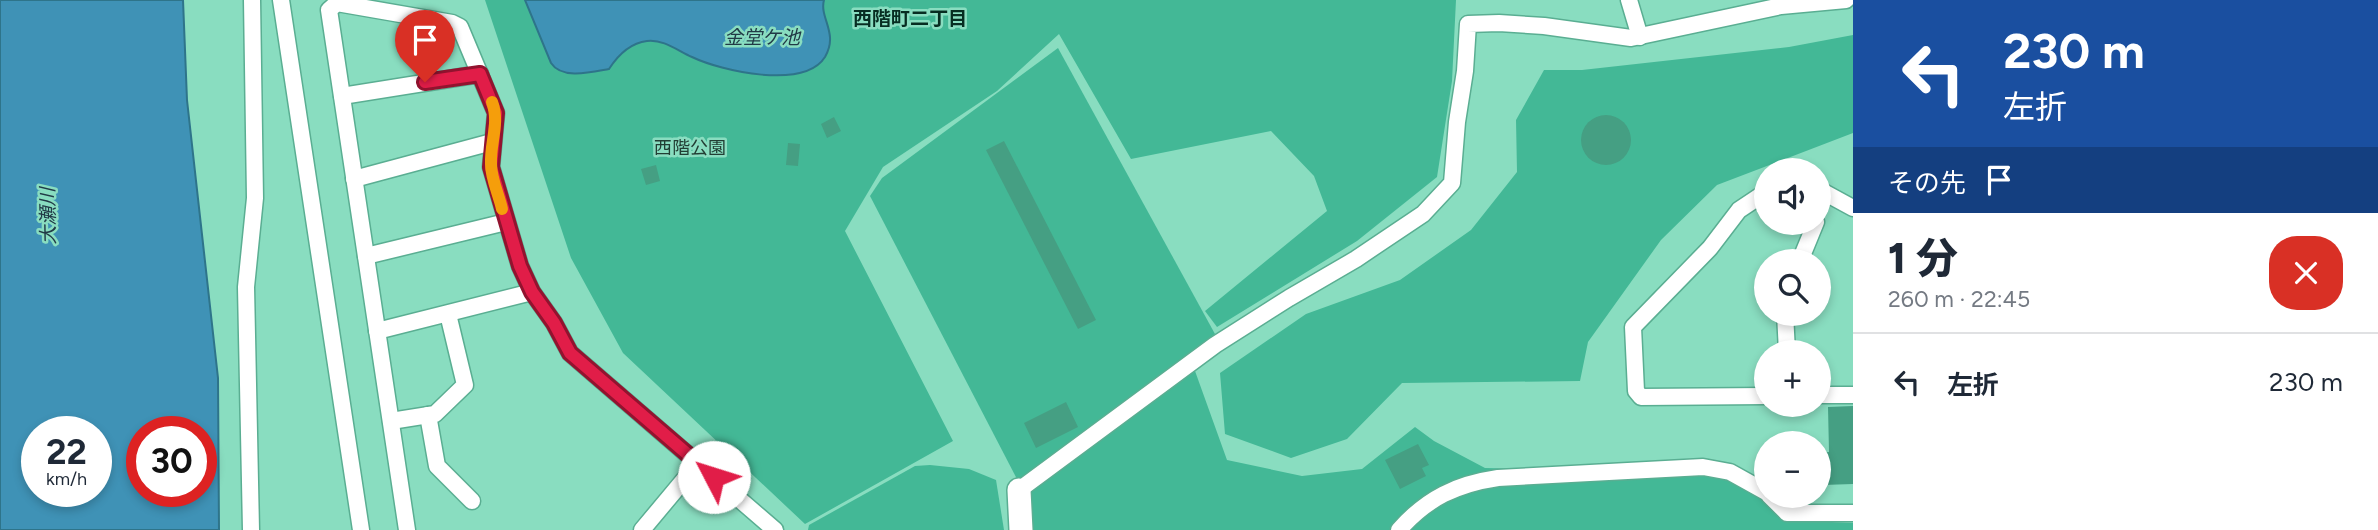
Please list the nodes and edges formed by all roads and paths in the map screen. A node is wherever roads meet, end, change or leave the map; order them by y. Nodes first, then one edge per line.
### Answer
1 (252, 0) edge
2 (281, 0) edge
3 (1629, 0) edge
4 (1846, 0) edge
5 (328, 5) edge
6 (1640, 37) junction
7 (480, 74) junction
8 (342, 96) junction
9 (492, 142) junction
10 (354, 179) junction
11 (1831, 196) edge
12 (1754, 200) edge
13 (1853, 208) edge
14 (506, 222) junction
15 (366, 256) junction
16 (532, 292) junction
17 (448, 314) junction
18 (377, 331) junction
19 (1831, 395) edge
20 (1853, 395) edge
21 (1754, 396) edge
22 (428, 415) junction
23 (391, 421) junction
24 (698, 463) junction
25 (1754, 486) edge
26 (1019, 490) joint
27 (472, 501) dead end
28 (1782, 508) edge
29 (1853, 513) edge
30 (251, 530) edge
31 (361, 530) edge
32 (407, 530) edge
33 (642, 530) edge
34 (775, 530) edge
35 (1021, 530) edge
36 (1399, 530) edge

1 - 30 street
2 - 31 street
3 - 6 street
4 - 6 street
5 - 7 street
5 - 8 street
6 - 26 street
7 - 8 street
7 - 9 street
8 - 10 street
9 - 10 street
9 - 14 street
10 - 15 street
11 - 13 street
12 - 21 street
14 - 15 street
14 - 16 street
15 - 18 street
16 - 17 street
16 - 24 street
17 - 18 street
17 - 22 street
18 - 23 street
19 - 20 street
22 - 23 street
22 - 27 street
23 - 32 street
24 - 33 street
24 - 34 street
25 - 36 street
26 - 35 street
28 - 29 street

